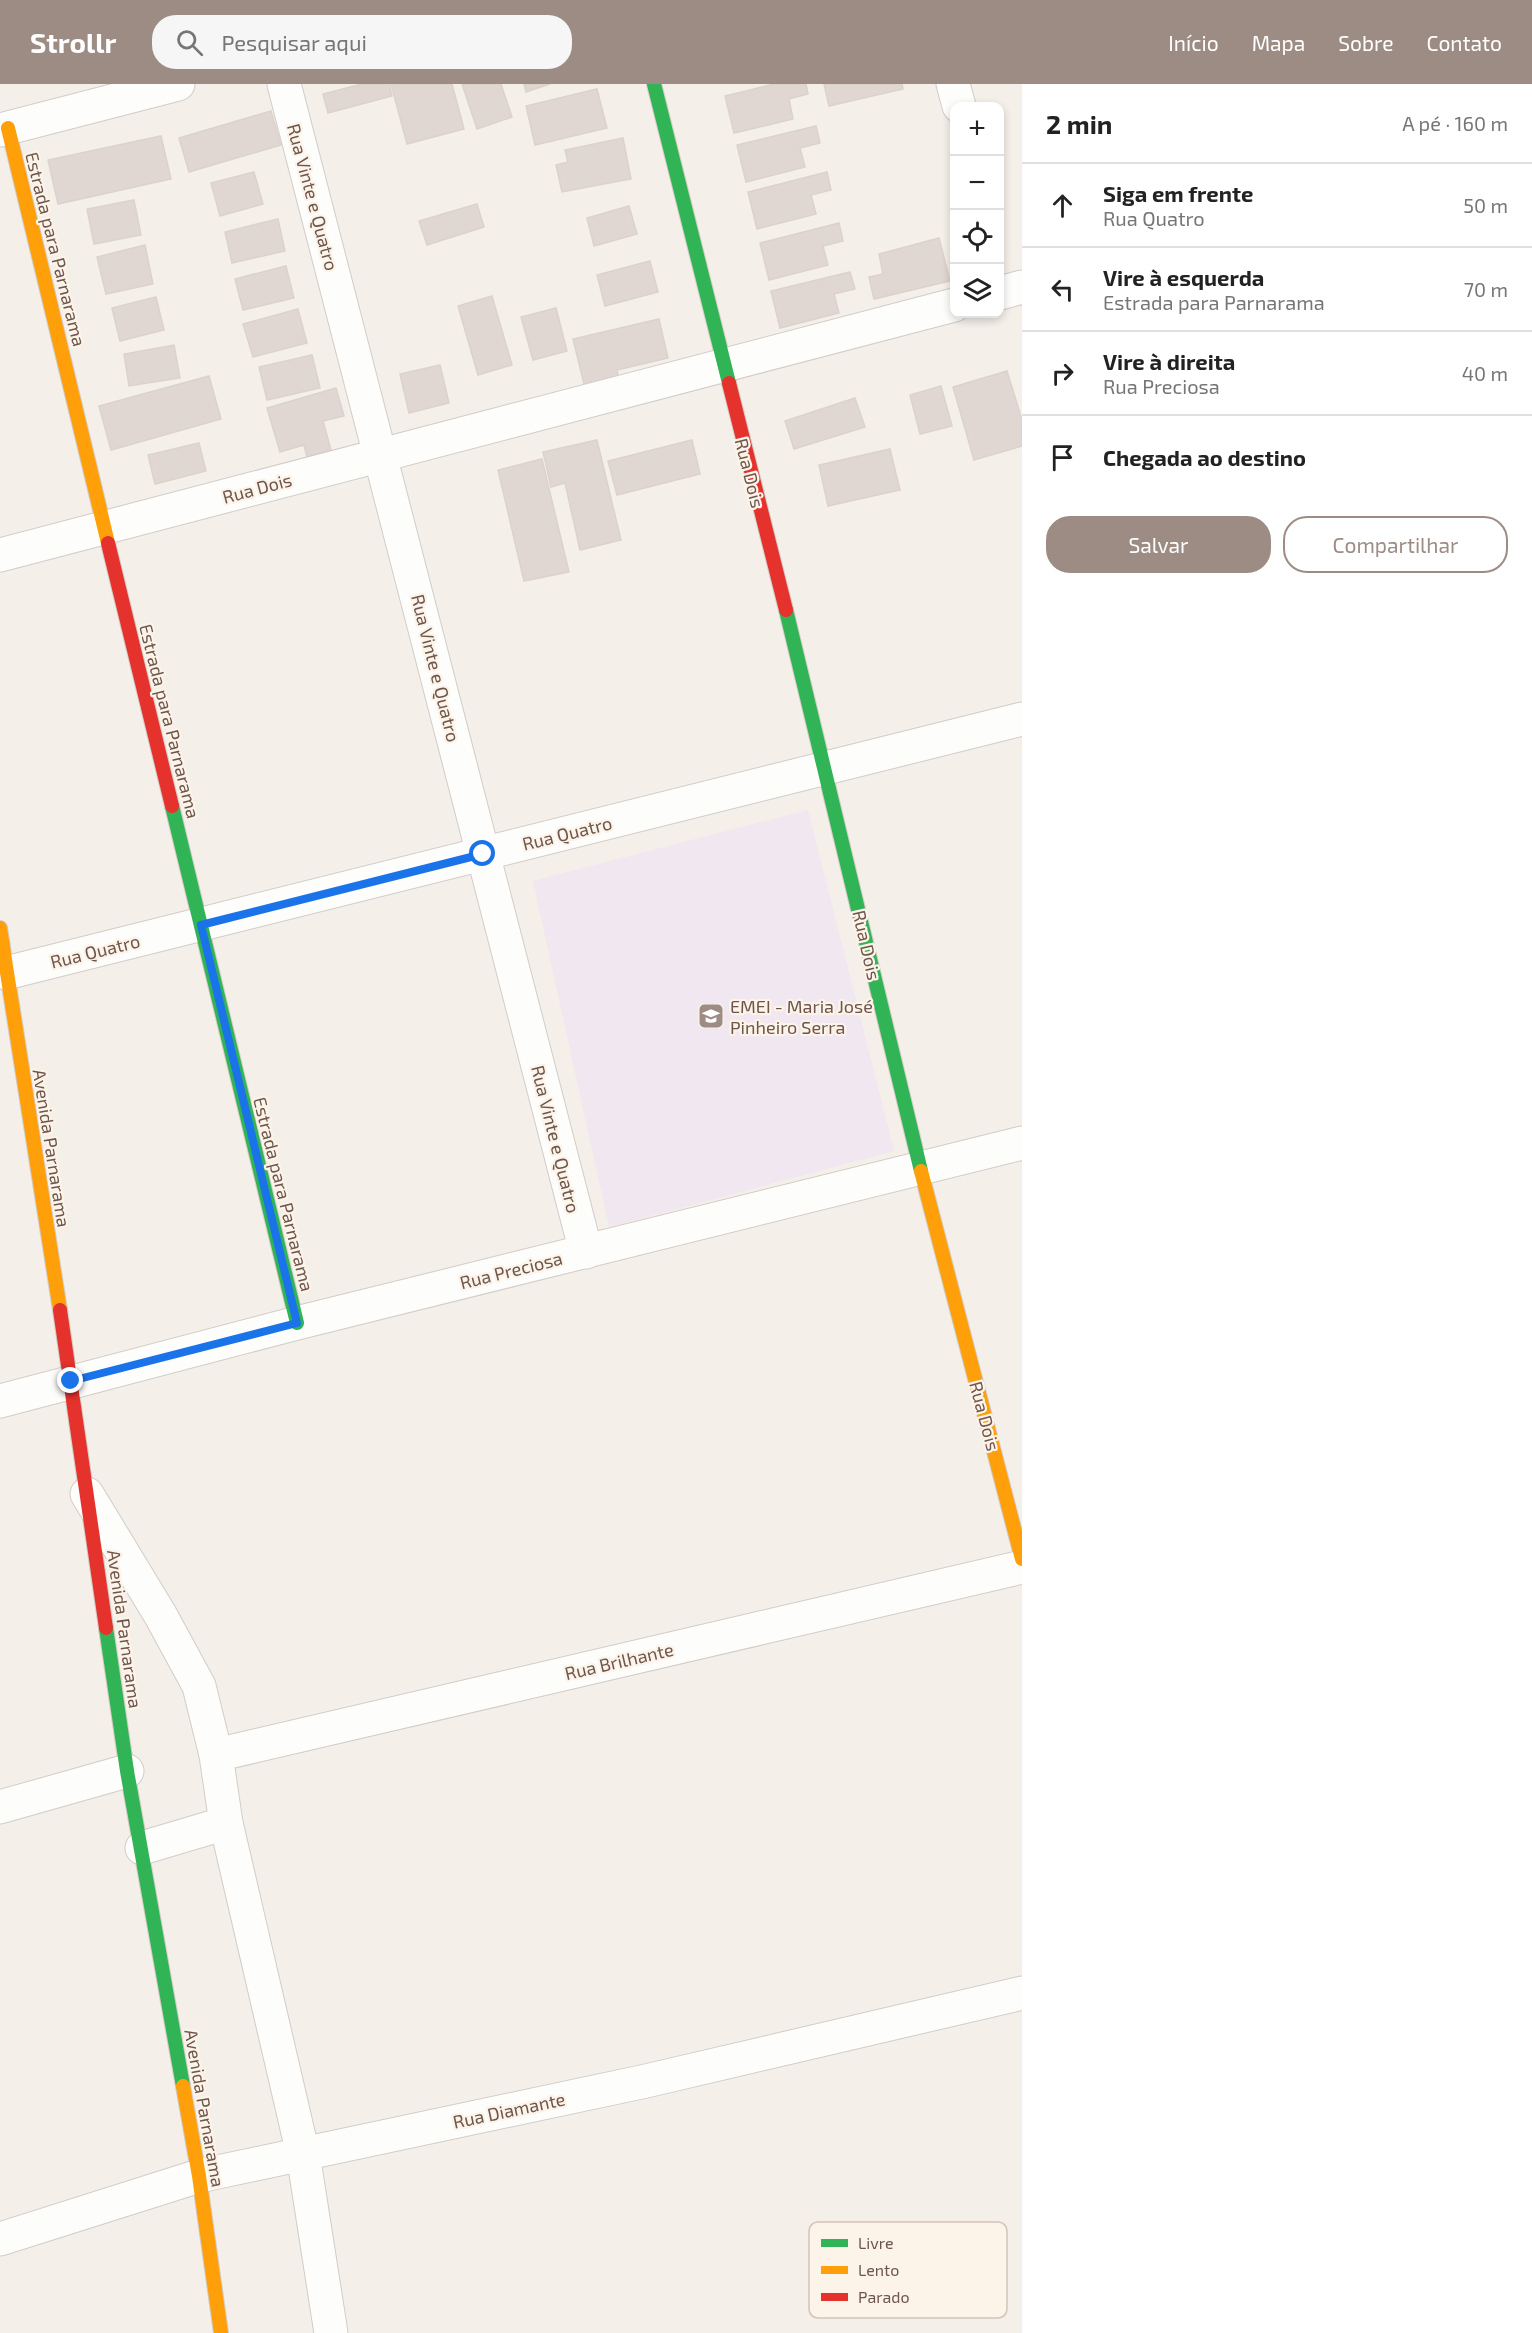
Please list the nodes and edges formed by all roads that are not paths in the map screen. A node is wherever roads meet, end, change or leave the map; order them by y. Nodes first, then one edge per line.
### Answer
1 (178, 84) edge
2 (284, 84) edge
3 (654, 84) edge
4 (953, 84) edge
5 (958, 102) edge
6 (4, 129) edge
7 (950, 306) edge
8 (723, 365) junction
9 (381, 456) junction
10 (105, 528) junction
11 (0, 555) edge
12 (1022, 719) edge
13 (825, 768) junction
14 (483, 854) junction
15 (201, 925) junction
16 (0, 928) edge
17 (6, 973) junction
18 (1022, 1143) edge
19 (920, 1168) junction
20 (586, 1252) junction
21 (297, 1323) junction
22 (71, 1381) junction
23 (0, 1401) edge
24 (87, 1494) junction
25 (1022, 1559) edge
26 (1022, 1567) edge
27 (216, 1755) junction
28 (127, 1771) junction
29 (0, 1807) edge
30 (226, 1824) junction
31 (142, 1848) junction
32 (1022, 1993) edge
33 (303, 2154) junction
34 (199, 2176) junction
35 (0, 2239) edge
36 (221, 2333) edge
37 (331, 2333) edge

1 - 6 street
2 - 9 street, Rua Vinte e Quatro
3 - 8 street, Rua Dois
4 - 5 street
6 - 10 street, Estrada para Parnarama
7 - 8 street, Rua Dois
8 - 9 street, Rua Dois
8 - 13 street, Rua Dois
9 - 10 street, Rua Dois
9 - 14 street, Rua Vinte e Quatro
10 - 11 street, Rua Dois
10 - 15 street, Estrada para Parnarama
12 - 13 street, Rua Quatro
13 - 14 street, Rua Quatro
13 - 19 street, Rua Dois
14 - 15 street, Rua Quatro
14 - 20 street, Rua Vinte e Quatro
15 - 17 street, Rua Quatro
15 - 21 street, Estrada para Parnarama
16 - 17 street, Avenida Parnarama
17 - 22 street, Avenida Parnarama
18 - 19 street, Rua Preciosa
19 - 20 street, Rua Preciosa
19 - 25 street, Rua Dois
20 - 21 street, Rua Preciosa
21 - 22 street, Rua Preciosa
22 - 23 street, Rua Preciosa
22 - 24 street, Avenida Parnarama
24 - 27 street
24 - 28 street, Avenida Parnarama
26 - 27 street, Rua Brilhante
27 - 30 street
28 - 29 street
28 - 31 street, Avenida Parnarama
30 - 31 street
30 - 33 street
31 - 34 street, Avenida Parnarama
32 - 33 street, Rua Diamante
33 - 34 street, Rua Diamante
33 - 37 street
34 - 35 street, Rua Diamante
34 - 36 street, Avenida Parnarama

